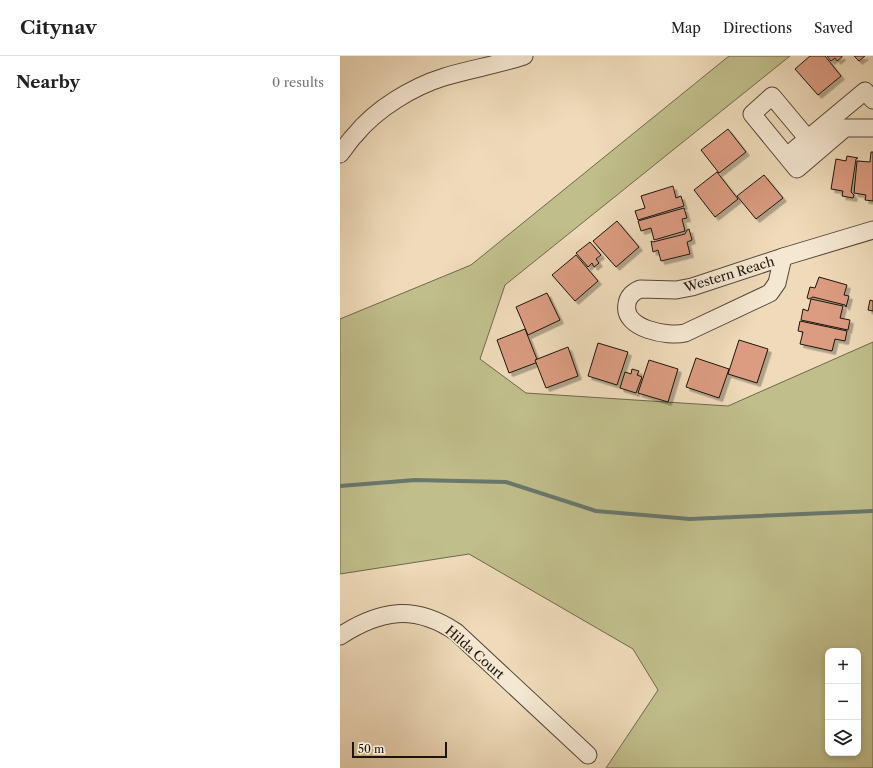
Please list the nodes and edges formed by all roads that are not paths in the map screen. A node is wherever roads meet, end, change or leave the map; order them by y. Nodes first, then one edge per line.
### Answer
1 (524, 56) edge
2 (873, 100) edge
3 (840, 122) junction
4 (873, 128) edge
5 (808, 138) junction
6 (340, 154) edge
7 (787, 156) junction
8 (873, 230) edge
9 (783, 257) junction
10 (340, 636) edge
11 (588, 755) dead end

1 - 6 street
2 - 3 street
3 - 4 street
3 - 5 street
3 - 7 street
5 - 7 street
5 - 7 street
8 - 9 street, Western Reach
9 - 9 street, Western Reach
10 - 11 street, Hilda Court

